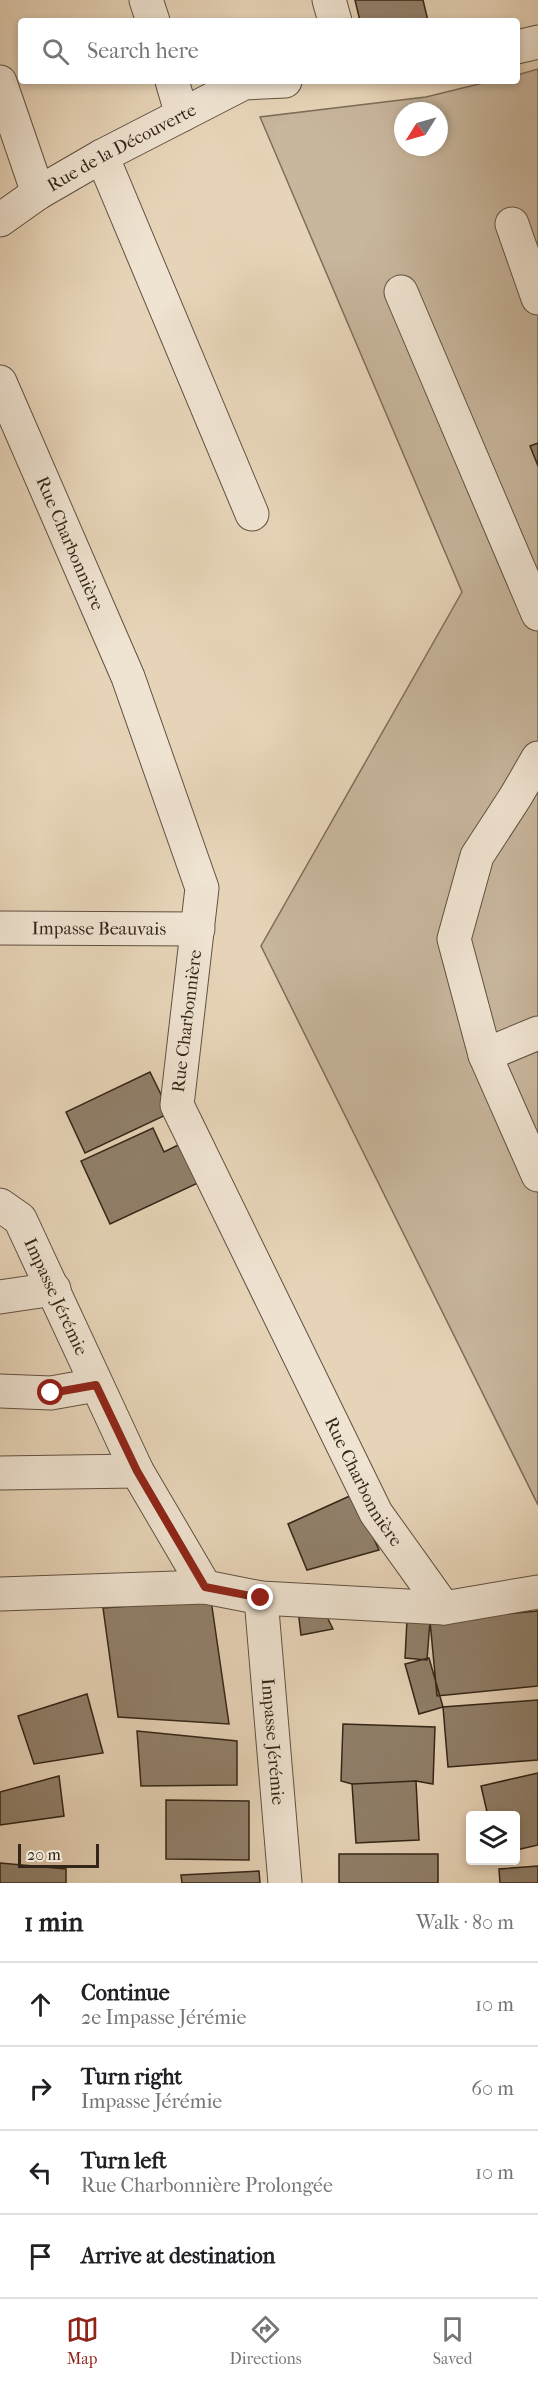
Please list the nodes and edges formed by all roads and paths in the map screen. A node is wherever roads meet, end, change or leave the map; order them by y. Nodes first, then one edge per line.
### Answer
1 (147, 0) edge
2 (329, 0) edge
3 (152, 18) edge
4 (334, 18) edge
5 (538, 42) edge
6 (520, 46) edge
7 (0, 82) edge
8 (173, 84) edge
9 (242, 84) edge
10 (182, 115) junction
11 (102, 156) junction
12 (38, 193) junction
13 (0, 220) edge
14 (512, 224) dead end
15 (401, 292) dead end
16 (538, 298) edge
17 (0, 382) edge
18 (252, 514) dead end
19 (538, 614) edge
20 (538, 758) edge
21 (0, 928) edge
22 (198, 929) junction
23 (538, 1033) edge
24 (484, 1055) junction
25 (538, 1175) edge
26 (0, 1204) edge
27 (54, 1289) junction
28 (0, 1297) edge
29 (96, 1385) junction
30 (0, 1391) edge
31 (137, 1471) junction
32 (0, 1473) edge
33 (205, 1587) junction
34 (538, 1592) edge
35 (0, 1594) edge
36 (261, 1598) junction
37 (444, 1608) junction
38 (285, 1883) edge

1 - 3 street
2 - 4 street
5 - 6 street
7 - 12 street
8 - 10 street
9 - 10 street, Rue de la Découverte
10 - 11 street, Rue de la Découverte
11 - 12 street, Rue de la Découverte
11 - 18 street
12 - 13 street, Rue de la Découverte
14 - 16 street
15 - 19 street
17 - 22 street, Rue Charbonnière
20 - 24 street
21 - 22 street, Impasse Beauvais
22 - 37 street, Rue Charbonnière
23 - 24 street
24 - 25 street
26 - 27 street, Impasse Jérémie
27 - 28 street
27 - 29 street, Impasse Jérémie
29 - 30 street
29 - 31 street, Impasse Jérémie
31 - 32 street
31 - 33 street, Impasse Jérémie
33 - 35 street
33 - 36 street
34 - 37 street
36 - 37 street
36 - 38 street, Impasse Jérémie

